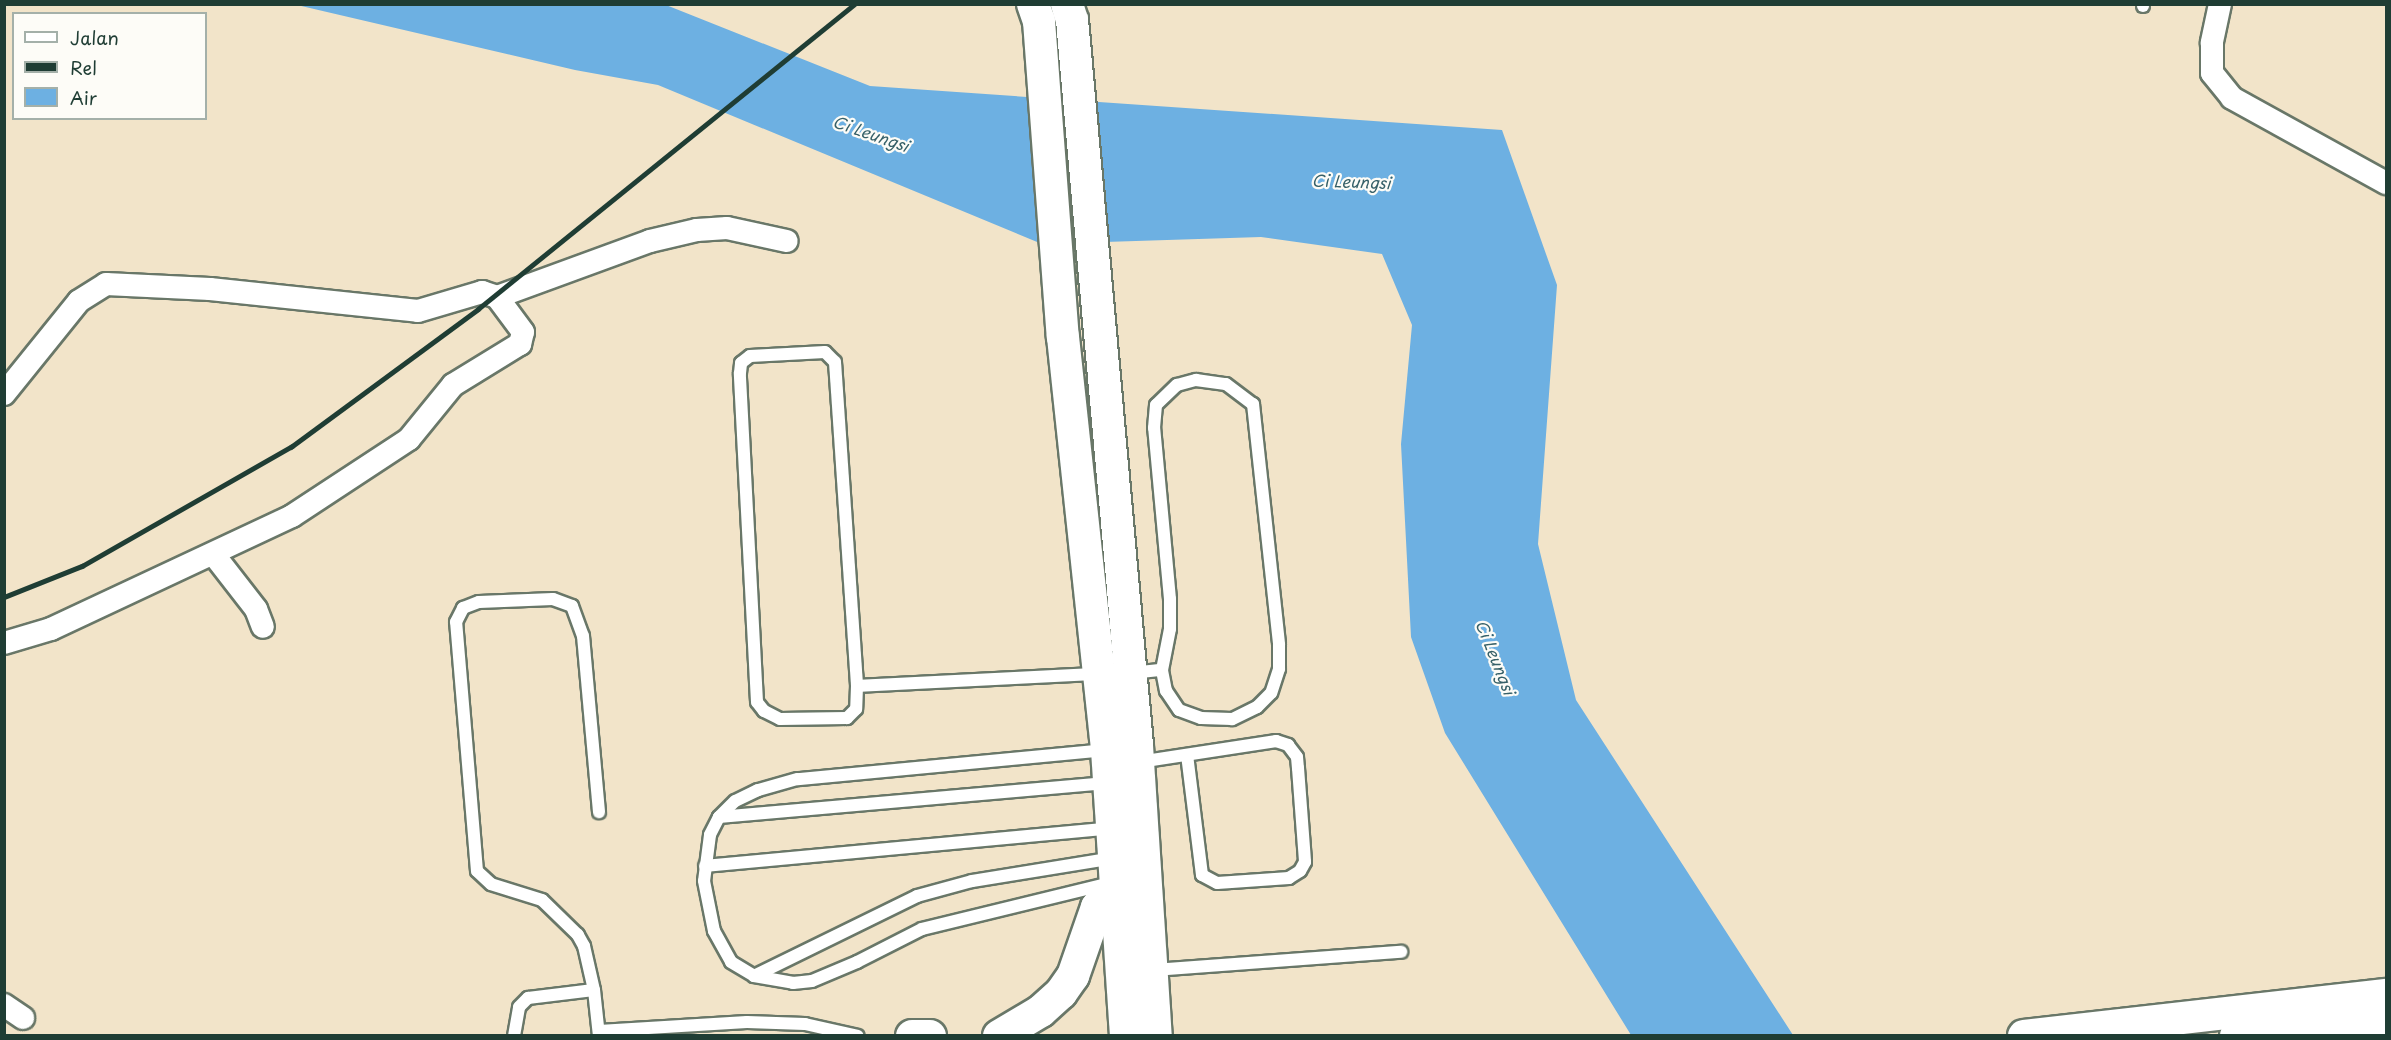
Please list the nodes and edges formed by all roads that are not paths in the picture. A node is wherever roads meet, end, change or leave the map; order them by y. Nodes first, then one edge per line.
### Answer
1 (2220, 4) edge
2 (1070, 12) edge
3 (1036, 13) edge
4 (2386, 183) edge
5 (787, 241) dead end
6 (497, 297) junction
7 (4, 394) edge
8 (214, 555) junction
9 (263, 627) dead end
10 (4, 643) edge
11 (1162, 670) junction
12 (1114, 673) junction
13 (857, 686) junction
14 (1125, 751) junction
15 (1187, 755) junction
16 (1110, 783) junction
17 (599, 812) dead end
18 (719, 817) junction
19 (1116, 863) junction
20 (705, 866) junction
21 (1401, 952) dead end
22 (1149, 970) junction
23 (754, 976) junction
24 (594, 990) junction
25 (2386, 995) edge
26 (4, 1005) edge
27 (23, 1018) dead end
28 (2386, 1020) edge
29 (2163, 1027) edge
30 (807, 1030) edge
31 (599, 1033) edge
32 (514, 1035) edge
33 (858, 1035) edge
34 (912, 1035) edge
35 (930, 1035) edge
36 (999, 1035) edge
37 (1126, 1035) edge
38 (1156, 1035) edge
39 (2024, 1035) edge
40 (2236, 1035) edge

1 - 4 street
2 - 12 street
3 - 12 street
5 - 6 street
6 - 7 street
6 - 8 street
8 - 9 street
8 - 10 street
11 - 11 lane
11 - 12 lane
12 - 13 lane
12 - 14 street
13 - 13 lane
14 - 15 lane
14 - 16 street
14 - 18 lane
14 - 22 street
15 - 15 lane
16 - 18 lane
16 - 19 street
17 - 24 lane
18 - 20 lane
19 - 20 lane
19 - 23 lane
19 - 23 lane
19 - 36 street
19 - 37 street
20 - 23 lane
21 - 22 lane
22 - 38 street
24 - 31 lane
24 - 32 lane
25 - 29 street
26 - 27 street
28 - 40 street
29 - 39 street
30 - 31 lane
30 - 33 lane
34 - 35 street

